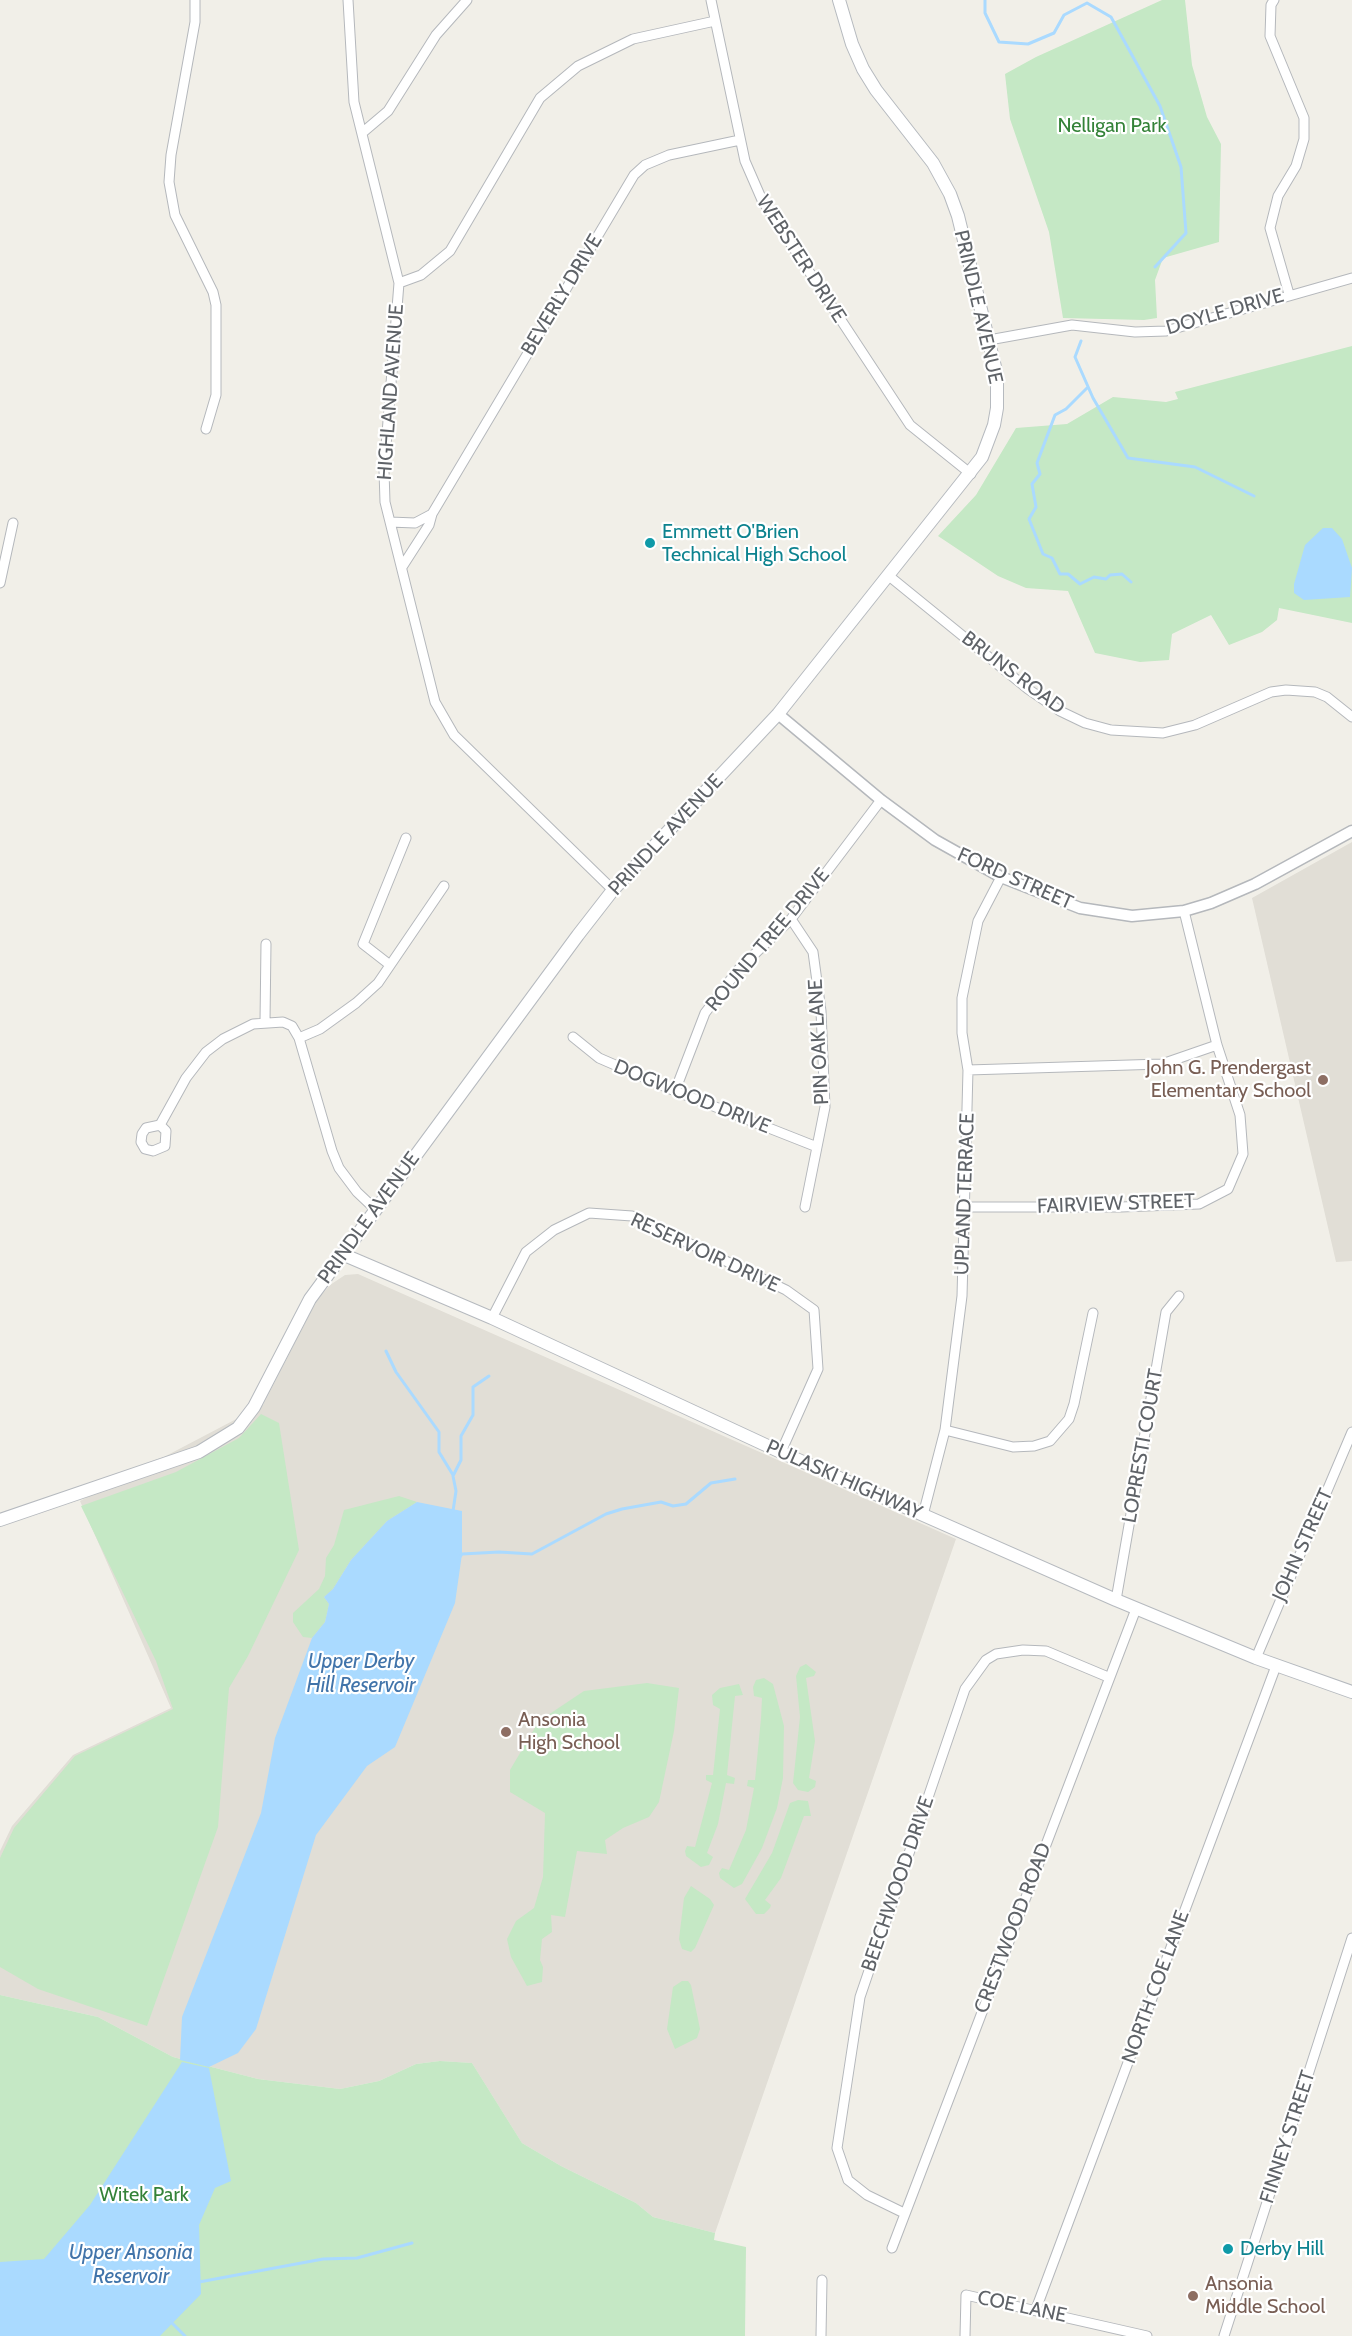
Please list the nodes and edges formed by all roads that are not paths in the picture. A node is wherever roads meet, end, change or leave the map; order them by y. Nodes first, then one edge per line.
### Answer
1 (195, 0) edge
2 (348, 0) edge
3 (467, 0) edge
4 (711, 0) edge
5 (839, 0) edge
6 (1274, 0) edge
7 (714, 21) junction
8 (362, 133) junction
9 (740, 140) junction
10 (1352, 278) edge
11 (399, 283) junction
12 (1289, 294) junction
13 (989, 340) junction
14 (206, 429) dead end
15 (971, 474) junction
16 (432, 514) junction
17 (390, 522) junction
18 (13, 523) dead end
19 (402, 567) junction
20 (889, 576) junction
21 (0, 583) edge
22 (778, 714) junction
23 (1352, 717) edge
24 (881, 800) junction
25 (1352, 831) edge
26 (406, 838) dead end
27 (1001, 876) junction
28 (444, 886) dead end
29 (613, 890) junction
30 (1184, 911) junction
31 (791, 919) junction
32 (266, 944) dead end
33 (390, 965) junction
34 (265, 1021) junction
35 (573, 1037) dead end
36 (299, 1038) junction
37 (1217, 1045) junction
38 (968, 1070) junction
39 (675, 1091) junction
40 (160, 1125) dead end
41 (817, 1147) junction
42 (805, 1207) dead end
43 (964, 1208) junction
44 (375, 1209) junction
45 (342, 1254) junction
46 (1179, 1296) dead end
47 (1094, 1312) dead end
48 (492, 1318) junction
49 (945, 1430) junction
50 (1352, 1432) edge
51 (781, 1452) junction
52 (923, 1515) junction
53 (0, 1520) edge
54 (1116, 1600) junction
55 (1136, 1608) junction
56 (1256, 1658) junction
57 (1276, 1666) junction
58 (1108, 1677) junction
59 (1352, 1692) edge
60 (1352, 1938) edge
61 (904, 2213) junction
62 (892, 2247) dead end
63 (822, 2280) dead end
64 (1036, 2309) junction
65 (1108, 2331) edge
66 (821, 2336) edge
67 (965, 2336) edge
68 (1147, 2336) edge
69 (1224, 2336) edge

1 - 14 street
2 - 8 street, HIGHLAND AVENUE
3 - 8 street
4 - 7 street, WEBSTER DRIVE
5 - 13 main road, PRINDLE AVENUE
6 - 12 street
7 - 9 street, WEBSTER DRIVE
7 - 11 street
8 - 11 street, HIGHLAND AVENUE
9 - 15 street, WEBSTER DRIVE
9 - 16 street, BEVERLY DRIVE
10 - 12 street, DOYLE DRIVE
11 - 17 street, HIGHLAND AVENUE
12 - 13 street, DOYLE DRIVE
13 - 15 main road, PRINDLE AVENUE
15 - 20 main road, PRINDLE AVENUE
16 - 17 street
16 - 19 street, BEVERLY DRIVE
17 - 19 street, HIGHLAND AVENUE
18 - 21 street
19 - 29 street, HIGHLAND AVENUE
20 - 22 main road, PRINDLE AVENUE
20 - 23 street, BRUNS ROAD
22 - 24 street, FORD STREET
22 - 29 main road, PRINDLE AVENUE
24 - 27 street, FORD STREET
24 - 31 street, ROUND TREE DRIVE
25 - 30 street, FORD STREET
26 - 33 street
27 - 30 street, FORD STREET
27 - 38 street, UPLAND TERRACE
28 - 33 street
29 - 44 main road, PRINDLE AVENUE
30 - 37 street, FAIRVIEW STREET
31 - 39 street, ROUND TREE DRIVE
31 - 41 street, PIN OAK LANE
32 - 34 street
33 - 36 street
34 - 36 street
34 - 40 street
35 - 39 street, DOGWOOD DRIVE
36 - 44 street
37 - 38 street
37 - 43 street, FAIRVIEW STREET
38 - 43 street, UPLAND TERRACE
39 - 41 street, DOGWOOD DRIVE
41 - 42 street, PIN OAK LANE
43 - 49 street, UPLAND TERRACE
44 - 45 main road, PRINDLE AVENUE
45 - 48 main road, PULASKI HIGHWAY
45 - 53 main road, PRINDLE AVENUE
46 - 54 street, LOPRESTI COURT
47 - 49 street
48 - 51 main road, PULASKI HIGHWAY
48 - 51 street, RESERVOIR DRIVE
49 - 52 street, UPLAND TERRACE
50 - 56 street, JOHN STREET
51 - 52 main road, PULASKI HIGHWAY
52 - 54 main road, PULASKI HIGHWAY
54 - 55 main road, PULASKI HIGHWAY
55 - 56 main road, PULASKI HIGHWAY
55 - 58 street, CRESTWOOD ROAD
56 - 57 main road, PULASKI HIGHWAY
57 - 59 main road, PULASKI HIGHWAY
57 - 64 street, NORTH COE LANE
58 - 61 street, CRESTWOOD ROAD
58 - 61 street, BEECHWOOD DRIVE
60 - 69 street, FINNEY STREET
61 - 62 street, CRESTWOOD ROAD
63 - 66 street
64 - 65 street, COE LANE
64 - 67 street, COE LANE
65 - 68 street, COE LANE

